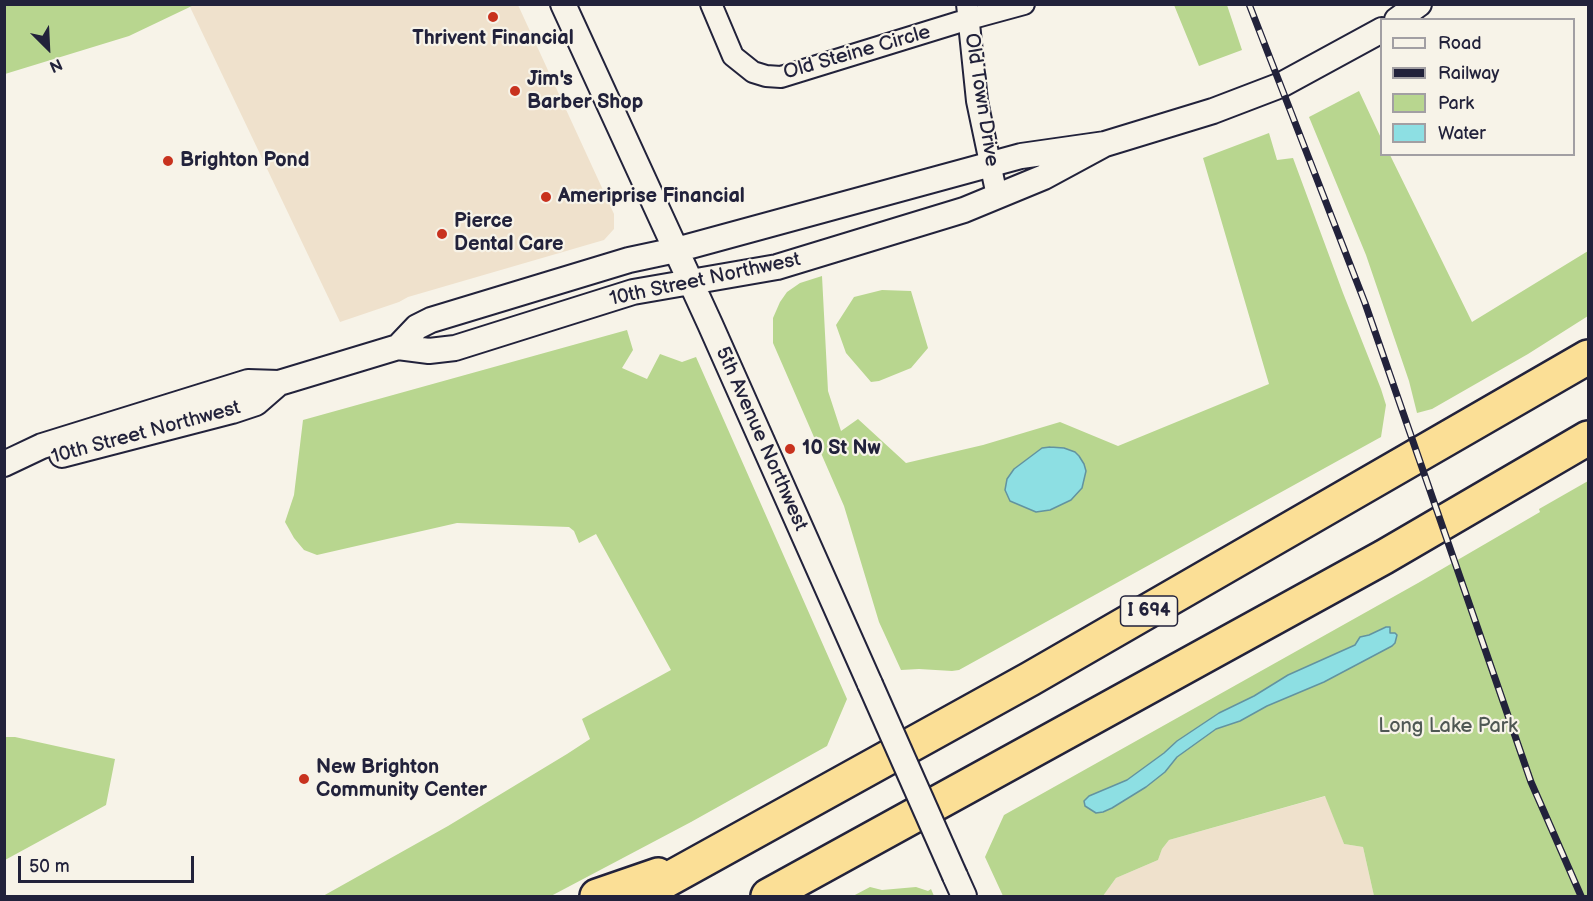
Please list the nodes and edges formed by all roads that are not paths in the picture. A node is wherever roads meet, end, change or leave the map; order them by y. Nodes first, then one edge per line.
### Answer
1 (563, 4) edge
2 (711, 4) edge
3 (1024, 4) edge
4 (1419, 4) edge
5 (968, 12) edge
6 (1400, 18) edge
7 (1380, 31) edge
8 (1105, 144) junction
9 (990, 164) junction
10 (997, 196) junction
11 (676, 250) junction
12 (691, 282) junction
13 (398, 347) junction
14 (1588, 357) edge
15 (1588, 438) edge
16 (4, 464) edge
17 (1006, 765) junction
18 (706, 859) junction
19 (959, 886) edge
20 (597, 897) edge
21 (638, 897) edge
22 (768, 897) edge
23 (790, 897) edge

1 - 11 street, 5th Avenue Northwest
2 - 5 street, Old Steine Circle
3 - 5 street, Old Steine Circle
4 - 6 street
5 - 9 street, Old Town Drive
7 - 8 street, 10th Street Northwest
8 - 9 street, 10th Street Northwest
8 - 10 street, 10th Street Northwest
9 - 10 street, Old Town Drive
9 - 11 street, 10th Street Northwest
10 - 12 street, 10th Street Northwest
11 - 12 street, 5th Avenue Northwest
11 - 13 street, 10th Street Northwest
12 - 13 street, 10th Street Northwest
12 - 19 street, 5th Avenue Northwest, bridge
13 - 16 street, 10th Street Northwest
14 - 18 highway, I 694
15 - 17 highway
17 - 22 highway
17 - 23 highway
18 - 20 highway
18 - 21 highway, I 694

